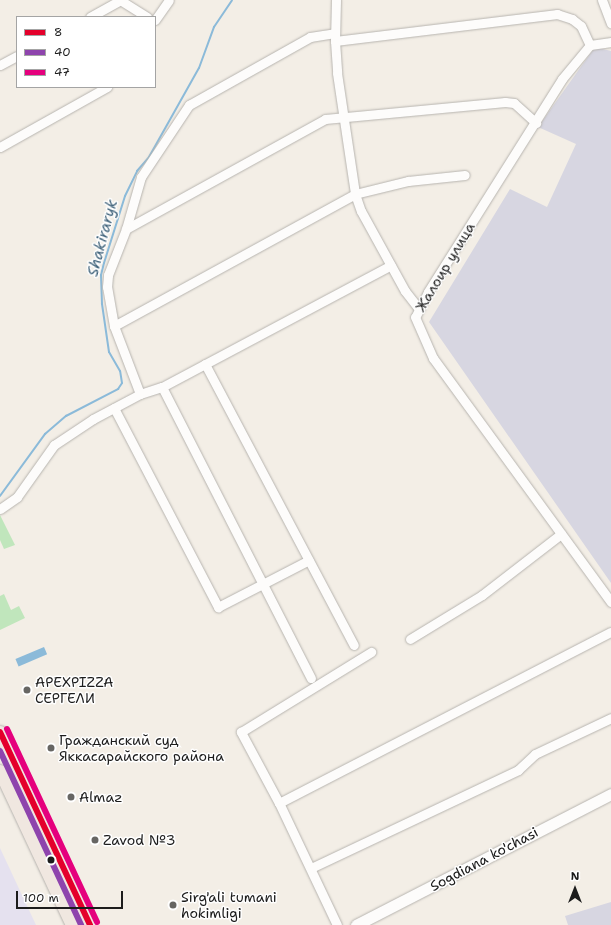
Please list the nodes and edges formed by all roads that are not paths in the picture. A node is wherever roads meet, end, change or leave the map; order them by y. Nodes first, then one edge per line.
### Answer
1 (121, 0) edge
2 (169, 0) edge
3 (338, 0) edge
4 (602, 0) edge
5 (92, 16) edge
6 (145, 16) edge
7 (156, 19) edge
8 (611, 23) edge
9 (335, 37) junction
10 (611, 42) edge
11 (590, 45) junction
12 (16, 57) edge
13 (0, 65) edge
14 (105, 88) edge
15 (343, 117) junction
16 (536, 123) junction
17 (0, 147) edge
18 (465, 175) dead end
19 (355, 194) junction
20 (126, 229) junction
21 (391, 265) junction
22 (419, 309) junction
23 (114, 326) junction
24 (205, 364) junction
25 (162, 387) junction
26 (140, 394) junction
27 (114, 408) junction
28 (0, 508) edge
29 (562, 534) junction
30 (309, 560) junction
31 (262, 584) junction
32 (611, 602) edge
33 (611, 632) edge
34 (410, 639) dead end
35 (354, 645) dead end
36 (371, 652) dead end
37 (311, 678) dead end
38 (611, 718) edge
39 (0, 732) edge
40 (0, 771) edge
41 (611, 794) edge
42 (32, 801) junction
43 (279, 803) junction
44 (17, 808) junction
45 (311, 868) junction
46 (72, 925) edge
47 (90, 925) edge
48 (337, 925) edge
49 (356, 925) edge

1 - 5 street
1 - 6 street
2 - 7 street
3 - 9 street
4 - 8 street
9 - 11 street
9 - 15 street
9 - 20 street
10 - 11 street
11 - 16 street, Жалоир улица
12 - 13 street
14 - 17 street
15 - 16 street
15 - 19 street
15 - 20 street
16 - 22 street, Жалоир улица
18 - 19 street
19 - 21 street
19 - 23 street
20 - 23 street
21 - 22 street
21 - 24 street
22 - 29 street, Жалоир улица
23 - 26 street
24 - 25 street
24 - 30 street
25 - 26 street
25 - 31 street
26 - 27 street
27 - 28 street
27 - 31 street
29 - 32 street, Жалоир улица
29 - 34 street
30 - 31 street
30 - 35 street
31 - 37 street
33 - 43 street
36 - 43 street
38 - 45 street
39 - 42 main road
40 - 44 main road
41 - 49 street, Sogdiana ko'chasi
42 - 44 main road
42 - 47 main road
43 - 45 street
44 - 46 main road
45 - 48 street

